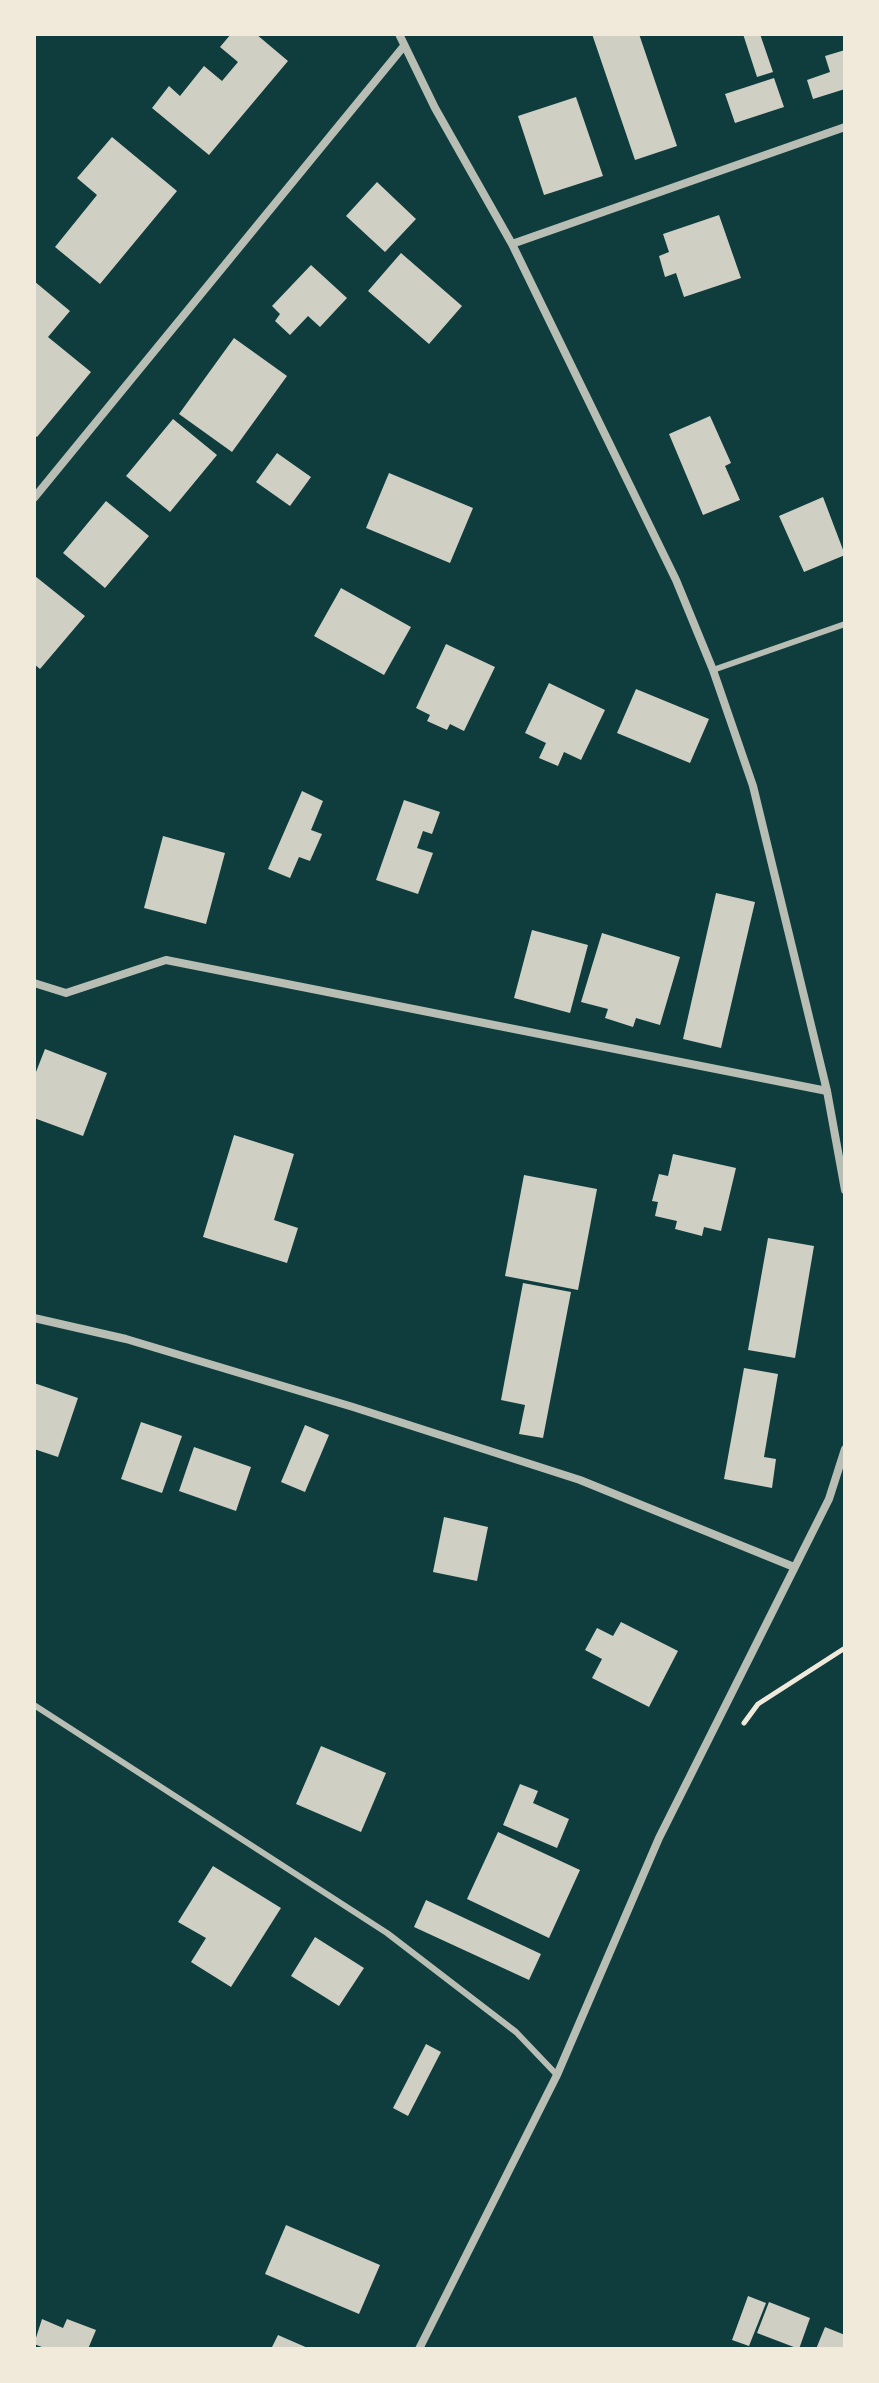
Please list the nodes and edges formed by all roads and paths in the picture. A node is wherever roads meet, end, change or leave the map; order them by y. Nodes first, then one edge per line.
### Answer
1 (399, 34) edge
2 (404, 46) junction
3 (845, 127) edge
4 (512, 244) junction
5 (34, 498) edge
6 (845, 624) edge
7 (713, 670) junction
8 (34, 983) edge
9 (827, 1091) junction
10 (845, 1190) edge
11 (34, 1318) edge
12 (845, 1449) edge
13 (794, 1567) junction
14 (845, 1648) edge
15 (34, 1705) edge
16 (740, 1728) dead end
17 (557, 2075) junction
18 (419, 2349) edge

1 - 2 street
2 - 4 street
2 - 5 street
3 - 4 street
4 - 7 street
6 - 7 lane
7 - 9 street
8 - 9 street
9 - 10 street
11 - 13 street
12 - 13 street
13 - 17 street
14 - 16 path
15 - 17 lane
17 - 18 street

